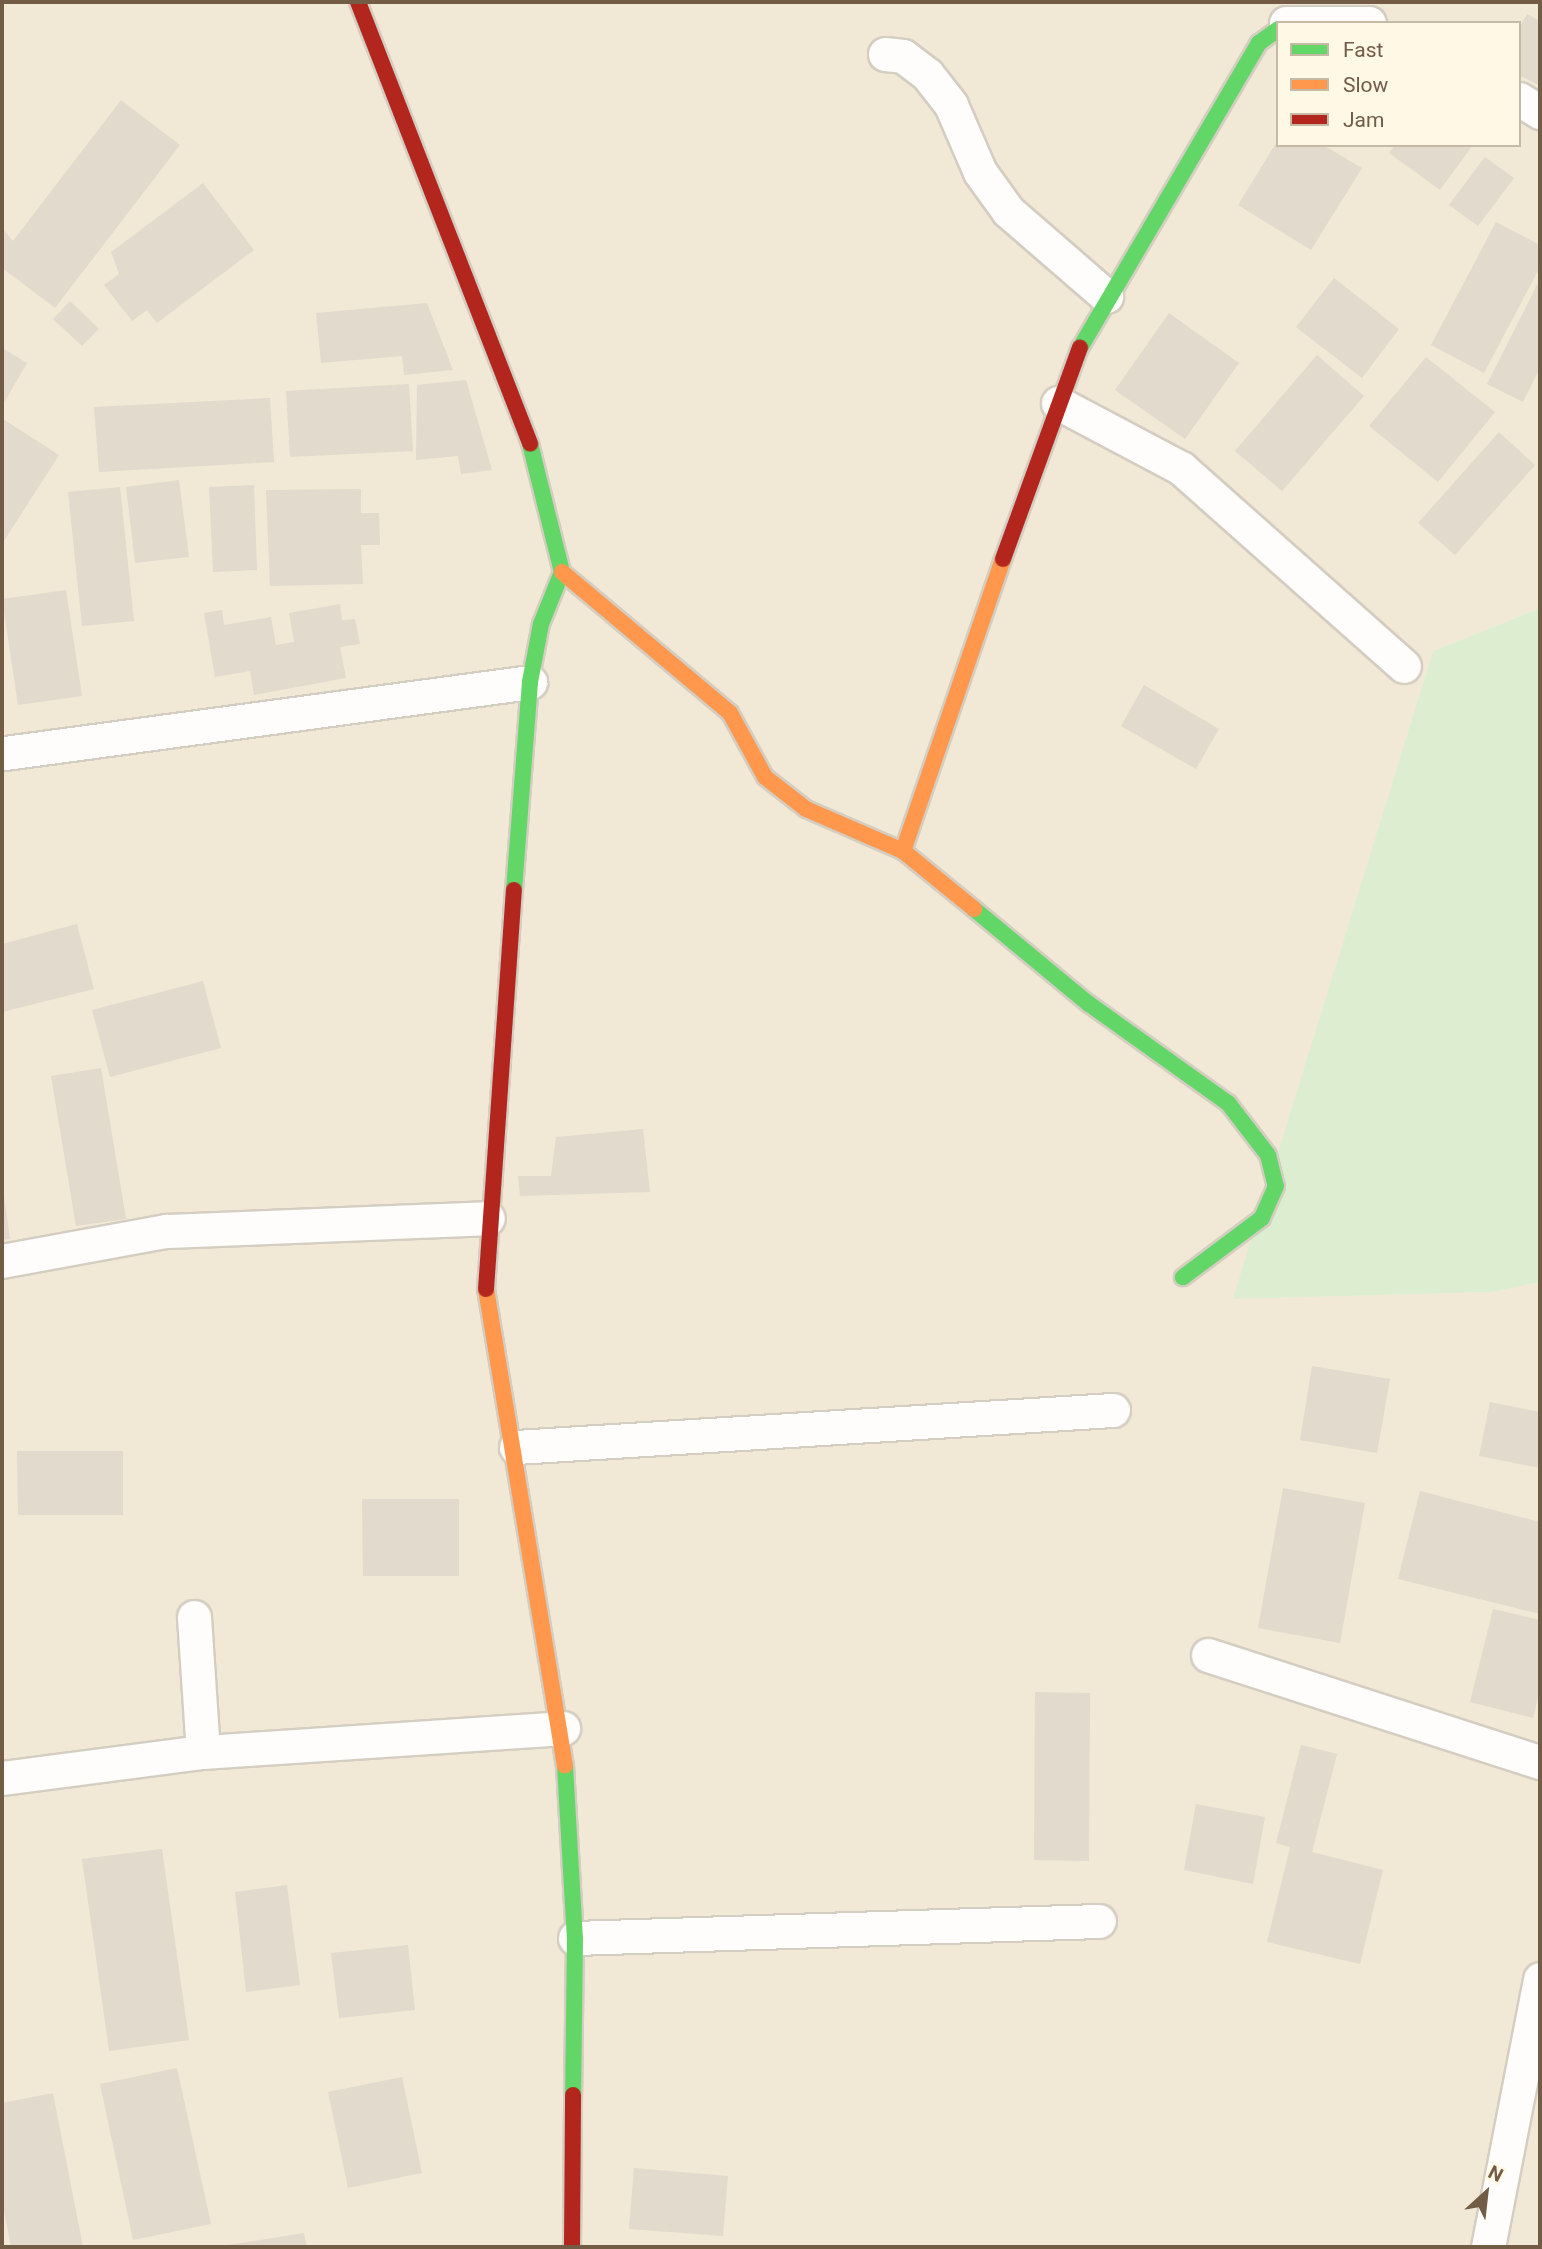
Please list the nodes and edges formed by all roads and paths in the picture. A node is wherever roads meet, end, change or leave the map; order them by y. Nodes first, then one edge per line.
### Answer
1 (358, 2) edge
2 (1311, 21) edge
3 (1361, 21) edge
4 (1276, 30) edge
5 (885, 54) dead end
6 (1521, 100) edge
7 (1540, 112) edge
8 (1106, 296) junction
9 (1058, 403) junction
10 (562, 572) junction
11 (1404, 666) dead end
12 (530, 682) junction
13 (5, 753) dead end
14 (903, 851) junction
15 (488, 1218) junction
16 (2, 1261) edge
17 (1183, 1277) dead end
18 (1114, 1410) dead end
19 (516, 1447) junction
20 (194, 1617) dead end
21 (1208, 1655) dead end
22 (563, 1728) junction
23 (203, 1752) junction
24 (1540, 1762) edge
25 (2, 1777) edge
26 (1099, 1921) dead end
27 (575, 1938) junction
28 (1540, 1979) edge
29 (572, 2247) edge
30 (1488, 2247) edge

1 - 10 street
2 - 3 street
4 - 8 street
5 - 8 street
6 - 7 street
8 - 9 street
9 - 11 street
9 - 14 street
10 - 12 street
10 - 14 street
12 - 13 street
12 - 15 street
14 - 17 street
15 - 16 street
15 - 19 street
18 - 19 street
19 - 22 street
20 - 23 street
21 - 24 street
22 - 23 street
22 - 27 street
23 - 25 street
26 - 27 street
27 - 29 street
28 - 30 street

